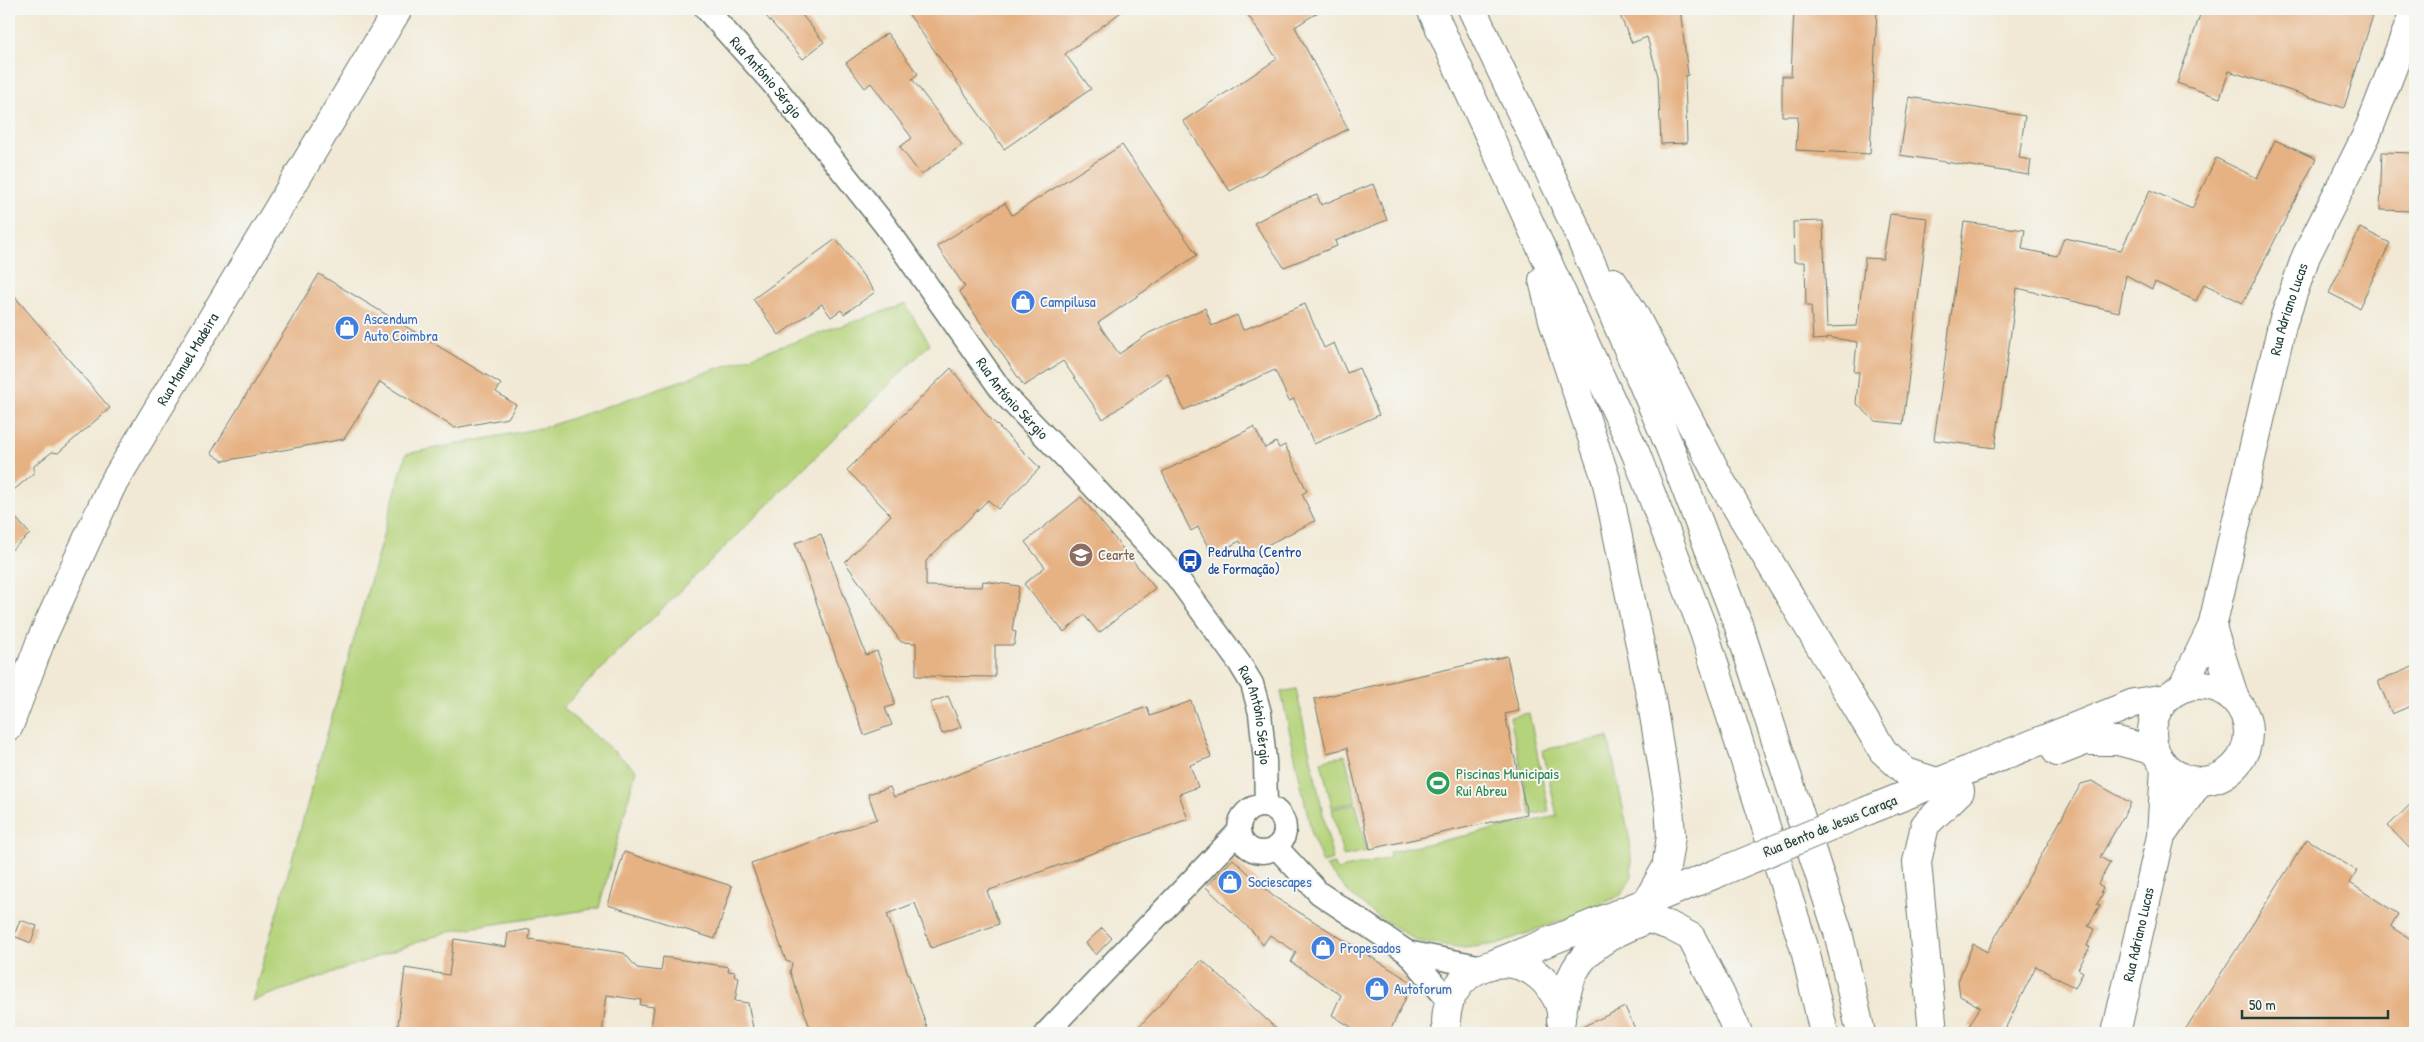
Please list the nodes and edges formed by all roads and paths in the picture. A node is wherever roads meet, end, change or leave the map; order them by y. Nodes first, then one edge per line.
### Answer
1 (398, 9) edge
2 (706, 9) edge
3 (1431, 9) edge
4 (1472, 9) edge
5 (2415, 10) edge
6 (1528, 217) junction
7 (1577, 230) junction
8 (2212, 627) junction
9 (2174, 693) junction
10 (2235, 699) junction
11 (9, 726) edge
12 (2160, 759) junction
13 (2199, 782) junction
14 (1949, 787) junction
15 (1266, 806) junction
16 (1239, 831) junction
17 (2161, 836) junction
18 (1277, 848) junction
19 (1648, 911) junction
20 (1407, 952) junction
21 (1489, 965) junction
22 (1446, 1022) edge
23 (1561, 1024) edge
24 (1046, 1033) edge
25 (1738, 1033) edge
26 (1824, 1033) edge
27 (1861, 1033) edge
28 (1933, 1033) edge
29 (2116, 1033) edge

1 - 11 main road, Rua Manuel Madeira
2 - 15 street, Rua António Sérgio
3 - 6 main road
4 - 7 main road
5 - 8 main road, Rua Adriano Lucas
6 - 19 main road
6 - 26 main road
7 - 14 main road
7 - 27 main road
8 - 9 main road, Rua Adriano Lucas
8 - 10 main road
9 - 10 main road
9 - 12 main road, Rua Adriano Lucas
9 - 14 main road, Rua Bento de Jesus Caraça
10 - 13 main road
12 - 13 main road
12 - 14 main road, Rua Bento de Jesus Caraça
12 - 17 main road, Rua Adriano Lucas
13 - 17 main road, Rua Adriano Lucas
14 - 19 main road, Rua Bento de Jesus Caraça, bridge
14 - 28 main road
15 - 16 street
15 - 18 street
16 - 18 street
16 - 24 street
17 - 29 main road, Rua Adriano Lucas
18 - 20 street
19 - 21 main road, Rua Bento de Jesus Caraça
19 - 23 main road, Rua Bento de Jesus Caraça
19 - 25 main road
20 - 21 street
20 - 22 street
21 - 22 main road, Rua Bento de Jesus Caraça
21 - 23 main road

